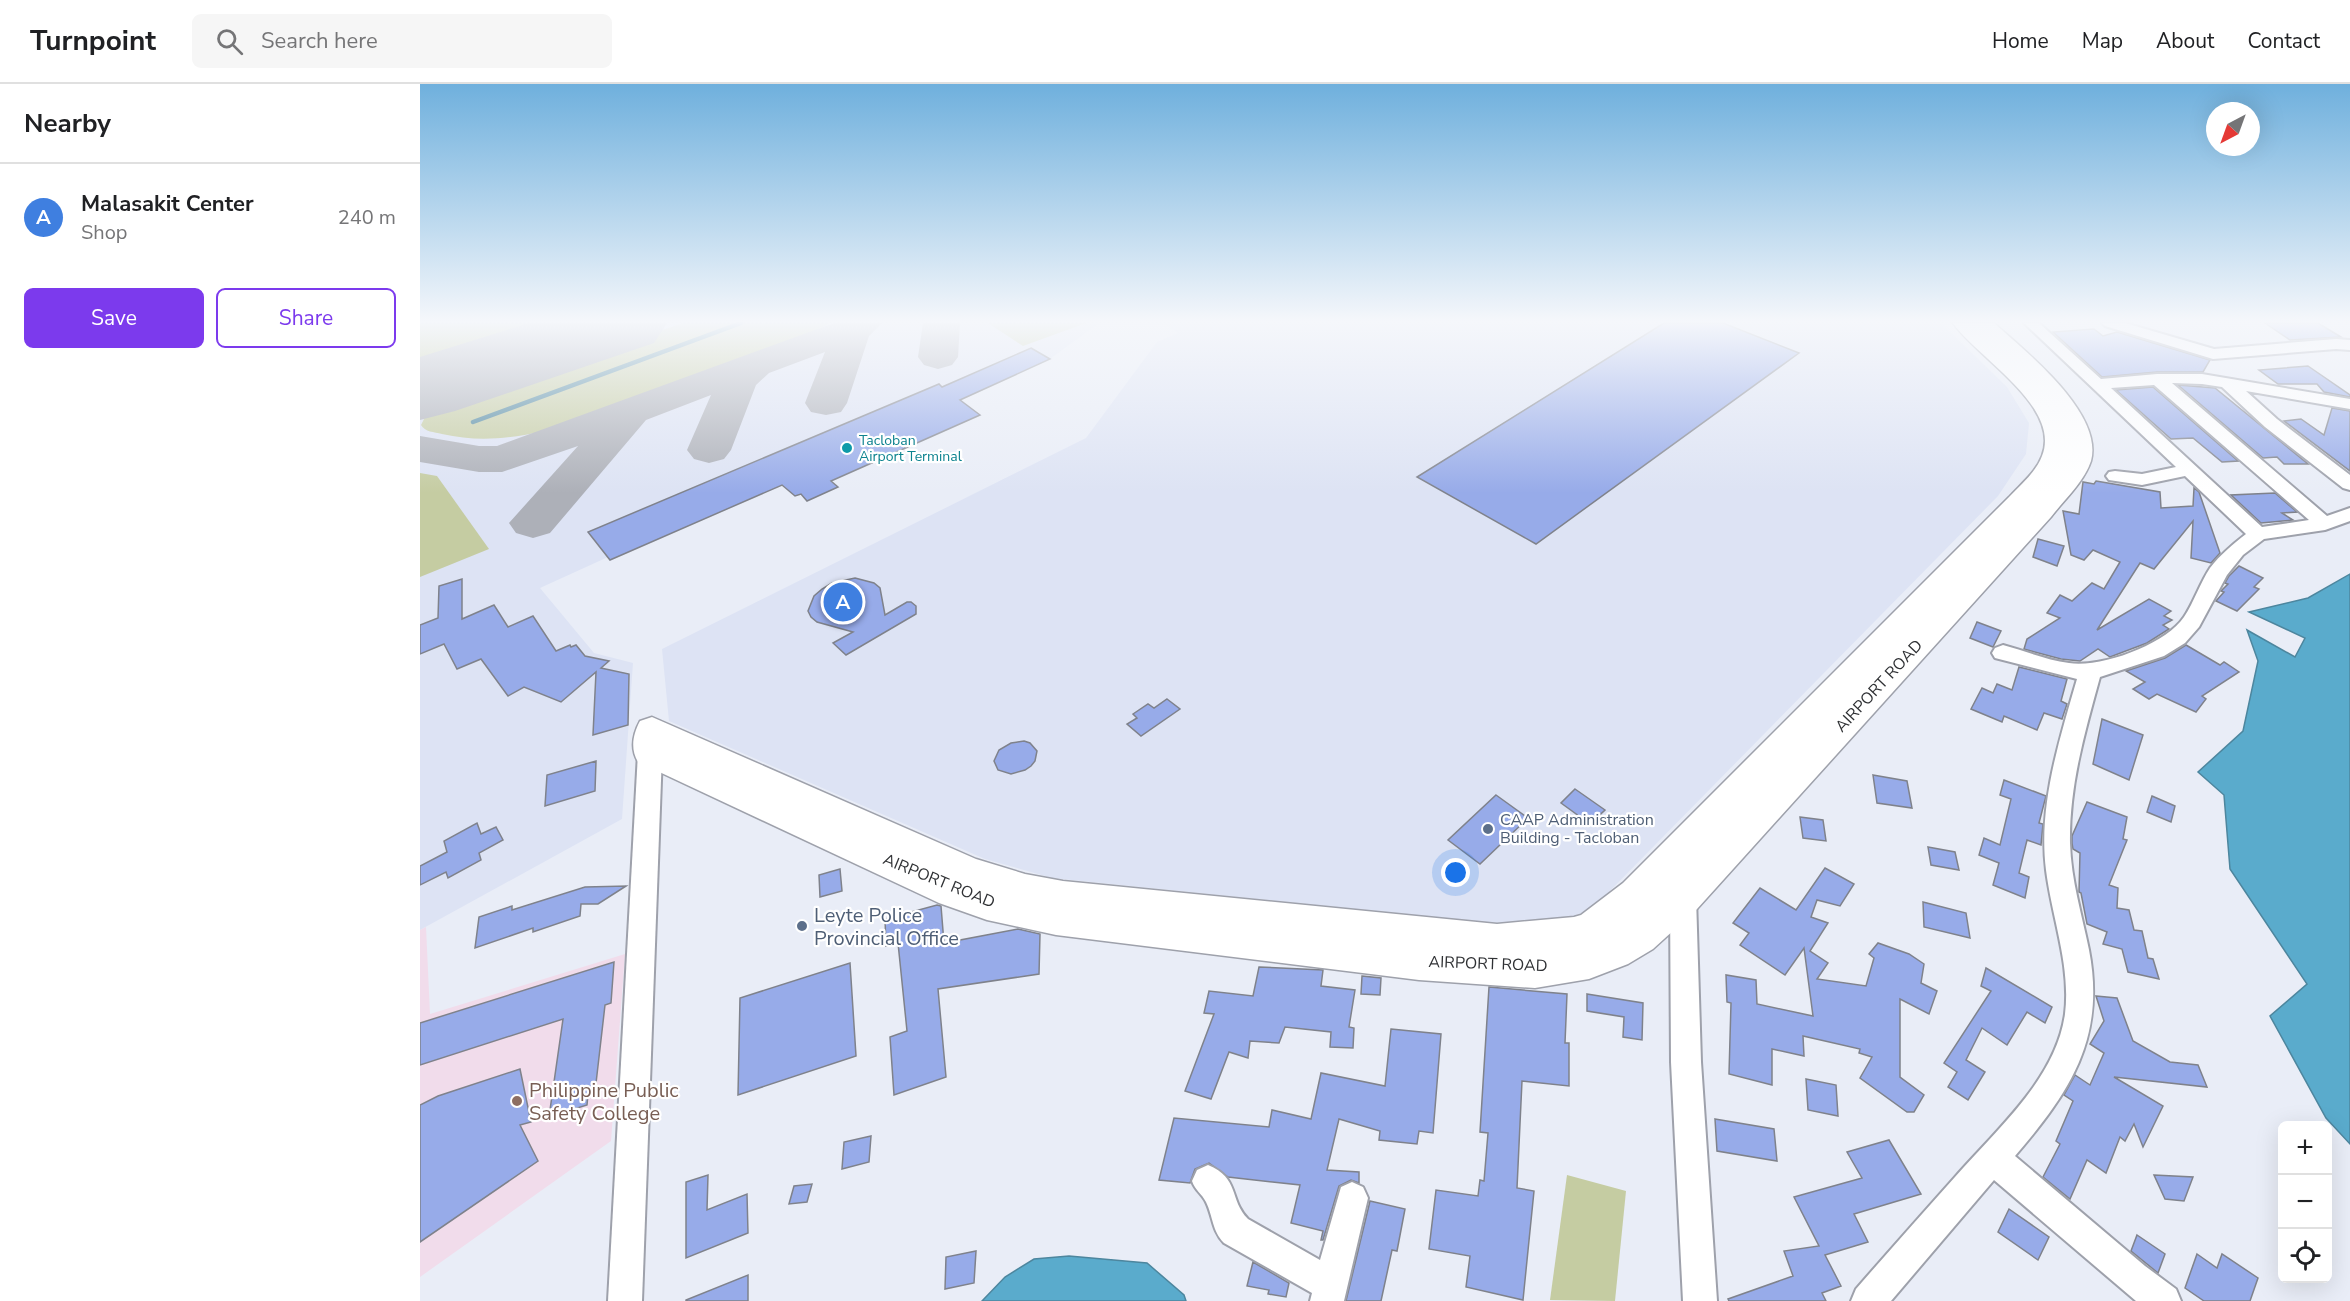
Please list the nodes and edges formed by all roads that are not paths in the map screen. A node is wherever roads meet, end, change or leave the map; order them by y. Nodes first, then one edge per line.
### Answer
1 (2020, 380) edge
2 (2040, 380) edge
3 (2092, 380) edge
4 (2157, 380) joint
5 (2200, 380) edge
6 (2225, 382) junction
7 (2096, 384) junction
8 (2350, 404) edge
9 (2187, 470) junction
10 (2115, 476) dead end
11 (2350, 484) edge
12 (2350, 514) edge
13 (2325, 524) junction
14 (2258, 534) junction
15 (2003, 653) dead end
16 (2090, 672) junction
17 (651, 742) joint
18 (1670, 886) junction
19 (1993, 1158) junction
20 (1208, 1181) dead end
21 (1352, 1198) dead end
22 (1328, 1292) edge
23 (625, 1301) edge
24 (1700, 1301) edge
25 (1868, 1301) edge
26 (2164, 1301) edge

1 - 18 main road, AIRPORT ROAD
2 - 18 main road, AIRPORT ROAD
3 - 7 street
4 - 7 street
4 - 13 street
5 - 6 street
6 - 8 street
6 - 11 street
7 - 9 street
9 - 10 street
9 - 14 street
12 - 13 street
13 - 14 street
14 - 16 street
15 - 16 street
16 - 19 street
17 - 18 main road, AIRPORT ROAD
17 - 23 street
18 - 24 street
19 - 25 street
19 - 26 street
20 - 22 street
21 - 22 street

